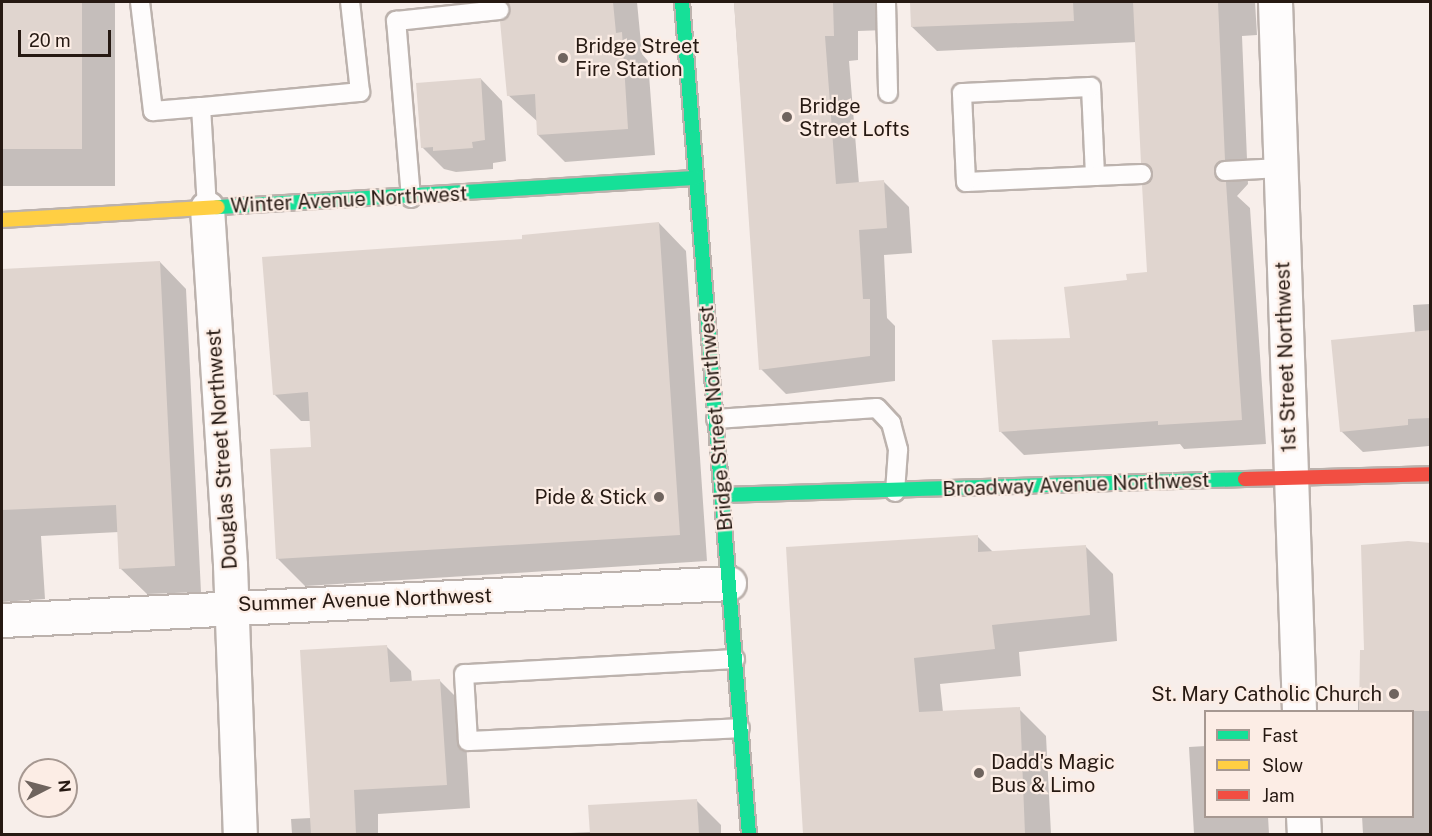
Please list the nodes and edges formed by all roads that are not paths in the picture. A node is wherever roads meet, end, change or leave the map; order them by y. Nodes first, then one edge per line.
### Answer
1 (140, 2) edge
2 (350, 2) edge
3 (682, 2) edge
4 (886, 2) edge
5 (1275, 2) edge
6 (499, 10) dead end
7 (888, 93) dead end
8 (201, 107) junction
9 (1280, 168) junction
10 (1225, 171) dead end
11 (1142, 174) dead end
12 (1095, 176) junction
13 (695, 178) junction
14 (411, 198) junction
15 (207, 208) junction
16 (2, 220) edge
17 (716, 419) junction
18 (1431, 474) edge
19 (1289, 478) junction
20 (895, 492) junction
21 (722, 495) junction
22 (729, 583) junction
23 (231, 605) junction
24 (2, 620) edge
25 (735, 659) junction
26 (1299, 710) edge
27 (740, 728) junction
28 (1303, 818) edge
29 (240, 834) edge
30 (749, 834) edge
31 (1304, 834) edge

1 - 8 lane
2 - 8 lane
3 - 13 street, Bridge Street Northwest
4 - 7 lane
5 - 9 street, 1st Street Northwest
6 - 14 lane
8 - 15 lane
9 - 10 lane
9 - 19 street, 1st Street Northwest
11 - 12 lane
12 - 12 lane
13 - 14 street, Winter Avenue Northwest
13 - 17 street, Bridge Street Northwest
14 - 15 street, Winter Avenue Northwest
15 - 16 street, Winter Avenue Northwest
15 - 23 street, Douglas Street Northwest
17 - 20 lane
17 - 21 street, Bridge Street Northwest
18 - 19 street, Broadway Avenue Northwest
19 - 20 street, Broadway Avenue Northwest
19 - 26 street, 1st Street Northwest
20 - 21 street, Broadway Avenue Northwest
21 - 22 street, Bridge Street Northwest
22 - 23 street, Summer Avenue Northwest
22 - 25 street, Bridge Street Northwest
23 - 24 street, Summer Avenue Northwest
23 - 29 street, Douglas Street Northwest
25 - 27 street, Bridge Street Northwest
25 - 27 lane
27 - 30 street, Bridge Street Northwest
28 - 31 street

